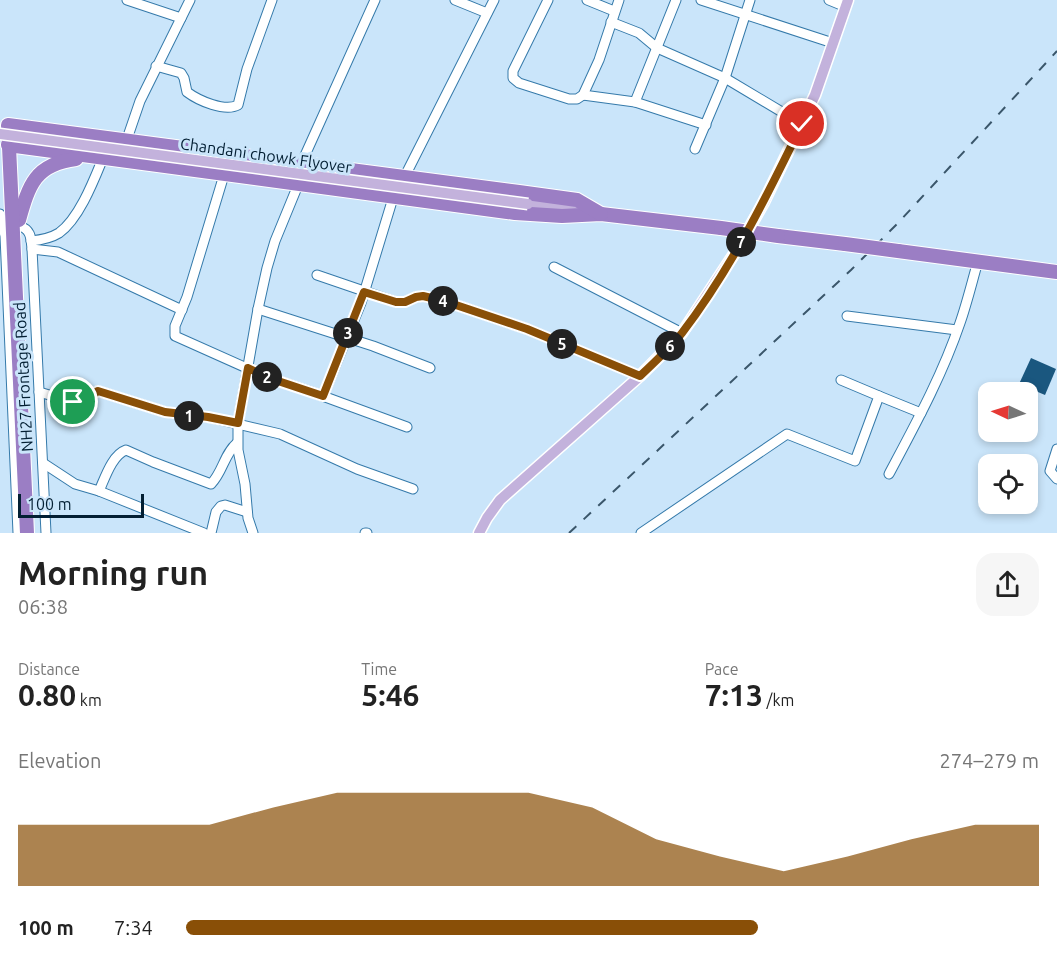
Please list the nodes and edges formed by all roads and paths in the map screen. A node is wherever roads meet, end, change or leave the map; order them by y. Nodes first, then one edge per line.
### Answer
1 (190, 0) edge
2 (272, 0) edge
3 (375, 0) edge
4 (455, 0) edge
5 (494, 0) edge
6 (548, 0) edge
7 (587, 0) edge
8 (619, 0) edge
9 (676, 0) edge
10 (701, 0) edge
11 (750, 0) edge
12 (829, 0) edge
13 (131, 1) edge
14 (847, 3) edge
15 (614, 11) junction
16 (487, 13) junction
17 (746, 16) junction
18 (181, 18) junction
19 (611, 22) junction
20 (833, 43) junction
21 (657, 48) junction
22 (156, 66) junction
23 (725, 78) junction
24 (583, 95) junction
25 (634, 102) junction
26 (802, 124) junction
27 (706, 125) junction
28 (8, 135) edge
29 (127, 139) junction
30 (695, 149) dead end
31 (99, 157) junction
32 (302, 162) junction
33 (225, 175) junction
34 (405, 176) junction
35 (298, 185) junction
36 (393, 198) junction
37 (0, 201) edge
38 (601, 214) junction
39 (12, 220) edge
40 (32, 245) junction
41 (978, 261) junction
42 (554, 267) dead end
43 (1057, 272) edge
44 (317, 275) dead end
45 (364, 292) junction
46 (4, 297) edge
47 (258, 309) junction
48 (182, 310) junction
49 (847, 316) dead end
50 (957, 330) junction
51 (682, 333) junction
52 (346, 337) junction
53 (248, 368) junction
54 (430, 368) dead end
55 (640, 376) junction
56 (841, 380) dead end
57 (39, 392) junction
58 (323, 396) junction
59 (879, 396) junction
60 (921, 413) junction
61 (238, 423) junction
62 (407, 426) dead end
63 (237, 443) junction
64 (1057, 449) edge
65 (43, 463) junction
66 (889, 474) dead end
67 (1057, 479) edge
68 (413, 489) dead end
69 (99, 491) junction
70 (247, 512) junction
71 (18, 533) edge
72 (27, 533) edge
73 (35, 533) edge
74 (46, 533) edge
75 (204, 533) edge
76 (211, 533) edge
77 (254, 533) edge
78 (479, 533) edge
79 (641, 533) edge

1 - 18 street
2 - 22 street
3 - 32 street
4 - 16 street
5 - 16 street
6 - 24 street
7 - 15 street
8 - 15 street
9 - 21 street
10 - 17 street
11 - 17 street
12 - 14 street
13 - 18 street
14 - 20 main road
15 - 19 street
16 - 34 street
17 - 20 street
17 - 23 street
18 - 22 street
19 - 21 street
19 - 24 street
20 - 26 main road
21 - 23 street
21 - 25 street
22 - 29 street
23 - 26 street
23 - 27 street
24 - 25 street
25 - 27 street
26 - 51 main road
27 - 30 street
28 - 29 highway
28 - 31 highway
28 - 38 main road, Chandani chowk Flyover, bridge
28 - 39 highway
29 - 32 highway
31 - 33 highway
31 - 39 highway
31 - 40 street
32 - 34 highway
33 - 35 highway
33 - 48 street
34 - 38 highway
35 - 36 highway
35 - 47 street
36 - 38 highway
36 - 45 street
37 - 39 highway
38 - 41 highway, bridge
39 - 40 street
39 - 46 street, NH27 Frontage Road
39 - 72 highway
39 - 73 highway
40 - 48 street
40 - 57 street, NH27 Frontage Road
41 - 43 highway
41 - 50 street
42 - 51 street
44 - 45 street
45 - 52 street
45 - 55 street
46 - 71 street, NH27 Frontage Road
47 - 52 street
47 - 53 street
48 - 53 street
49 - 50 street
50 - 60 street
51 - 55 main road
52 - 54 street
52 - 58 street
53 - 58 street
53 - 61 street
55 - 78 main road
56 - 59 street
57 - 61 street
57 - 65 street, NH27 Frontage Road
58 - 62 street
59 - 60 street
59 - 79 street
60 - 66 street
61 - 63 street
61 - 68 street
63 - 69 street
63 - 70 street
64 - 67 street
65 - 69 street
65 - 74 street, NH27 Frontage Road
69 - 75 street
70 - 76 street
70 - 77 street

